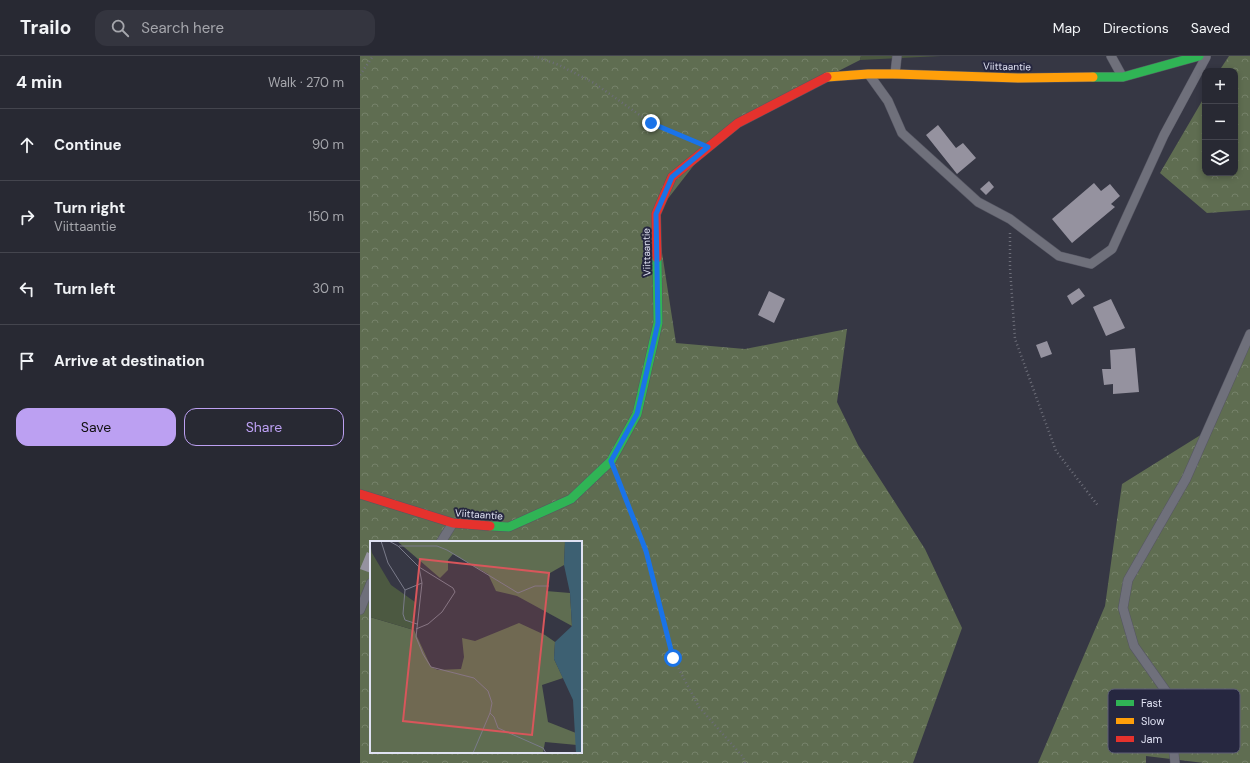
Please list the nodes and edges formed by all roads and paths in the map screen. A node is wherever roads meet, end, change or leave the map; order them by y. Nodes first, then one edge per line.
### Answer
1 (373, 56) edge
2 (534, 56) edge
3 (897, 56) edge
4 (1111, 56) edge
5 (1199, 56) edge
6 (1206, 56) edge
7 (868, 74) junction
8 (895, 74) junction
9 (360, 75) edge
10 (1123, 77) junction
11 (708, 147) junction
12 (1010, 219) junction
13 (1250, 334) edge
14 (611, 461) junction
15 (360, 494) edge
16 (1099, 507) dead end
17 (453, 524) junction
18 (442, 541) edge
19 (370, 585) edge
20 (360, 610) edge
21 (1164, 689) edge
22 (1174, 753) edge
23 (745, 763) edge
24 (1175, 763) edge

1 - 9 path
2 - 11 path
3 - 8 lane
4 - 10 lane
5 - 10 street, Viittaantie
6 - 12 lane
7 - 8 street, Viittaantie
7 - 11 street, Viittaantie
7 - 12 lane
8 - 10 street, Viittaantie
11 - 14 street, Viittaantie
12 - 16 path
13 - 21 lane
14 - 17 street, Viittaantie
14 - 23 path
15 - 17 street, Viittaantie
17 - 18 lane
19 - 20 lane
22 - 24 lane

